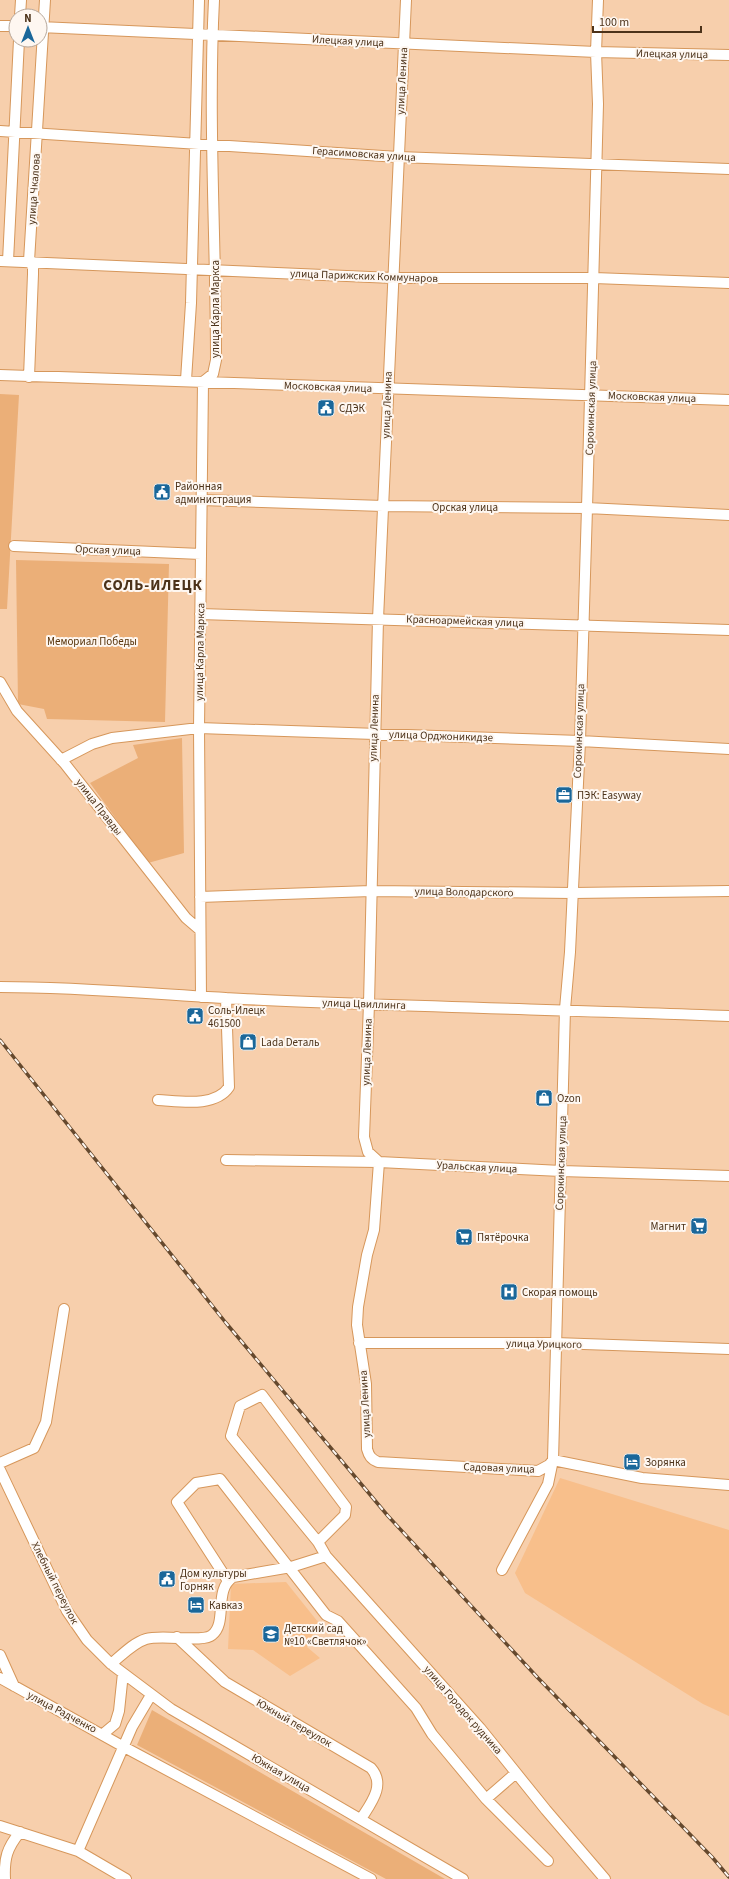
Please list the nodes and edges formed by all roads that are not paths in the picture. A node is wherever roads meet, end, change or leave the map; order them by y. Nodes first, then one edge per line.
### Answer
1 (199, 0) edge
2 (214, 0) edge
3 (406, 0) edge
4 (598, 0) edge
5 (48, 27) edge
6 (198, 34) junction
7 (212, 35) junction
8 (404, 44) junction
9 (19, 48) edge
10 (41, 48) edge
11 (596, 52) junction
12 (729, 55) edge
13 (0, 131) edge
14 (14, 132) junction
15 (37, 134) junction
16 (196, 144) junction
17 (212, 144) junction
18 (398, 157) junction
19 (596, 164) junction
20 (729, 169) edge
21 (4, 261) edge
22 (29, 261) junction
23 (192, 270) junction
24 (216, 271) junction
25 (393, 278) junction
26 (594, 278) junction
27 (729, 283) edge
28 (0, 375) edge
29 (29, 377) junction
30 (186, 380) junction
31 (203, 382) junction
32 (387, 389) junction
33 (591, 395) junction
34 (729, 400) edge
35 (201, 500) junction
36 (383, 506) junction
37 (587, 508) junction
38 (729, 515) edge
39 (14, 546) dead end
40 (201, 554) junction
41 (200, 614) junction
42 (378, 619) junction
43 (583, 624) junction
44 (729, 630) edge
45 (0, 682) edge
46 (199, 728) junction
47 (374, 734) junction
48 (580, 741) junction
49 (729, 749) edge
50 (61, 760) junction
51 (371, 891) junction
52 (729, 891) edge
53 (573, 893) junction
54 (200, 897) junction
55 (200, 930) junction
56 (0, 987) edge
57 (201, 997) junction
58 (226, 998) junction
59 (369, 1004) junction
60 (565, 1009) junction
61 (729, 1016) edge
62 (158, 1100) dead end
63 (226, 1160) dead end
64 (379, 1162) junction
65 (561, 1171) junction
66 (729, 1176) edge
67 (64, 1309) dead end
68 (360, 1343) junction
69 (555, 1343) junction
70 (729, 1349) edge
71 (367, 1449) joint
72 (553, 1460) junction
73 (0, 1463) edge
74 (0, 1470) edge
75 (729, 1485) edge
76 (318, 1542) junction
77 (326, 1556) junction
78 (291, 1567) junction
79 (502, 1570) dead end
80 (228, 1581) junction
81 (177, 1637) junction
82 (0, 1656) edge
83 (111, 1664) junction
84 (123, 1673) junction
85 (0, 1678) edge
86 (14, 1686) junction
87 (151, 1695) junction
88 (117, 1719) junction
89 (132, 1727) junction
90 (103, 1734) junction
91 (124, 1747) junction
92 (516, 1773) junction
93 (486, 1799) junction
94 (361, 1819) junction
95 (0, 1826) edge
96 (20, 1832) junction
97 (78, 1851) junction
98 (548, 1861) dead end
99 (5, 1879) edge
100 (126, 1879) edge
101 (371, 1879) edge
102 (463, 1879) edge
103 (605, 1879) edge

1 - 6 street, улица Карла Маркса
2 - 7 street, улица Карла Маркса
3 - 8 street, улица Ленина
4 - 11 street, Сорокинская улица
5 - 6 street, Илецкая улица
6 - 7 street, Илецкая улица
6 - 16 street, улица Карла Маркса
7 - 8 street, Илецкая улица
7 - 17 street, улица Карла Маркса
8 - 11 street, Илецкая улица
8 - 18 street, улица Ленина
9 - 14 street, улица Чкалова
10 - 15 street, улица Чкалова
11 - 12 street, Илецкая улица
11 - 19 street, Сорокинская улица
13 - 14 street, Герасимовская улица
14 - 15 street, Герасимовская улица
14 - 21 street, улица Чкалова
15 - 16 street, Герасимовская улица
15 - 22 street, улица Чкалова
16 - 17 street, Герасимовская улица
16 - 23 street, улица Карла Маркса
17 - 18 street, Герасимовская улица
17 - 24 street, улица Карла Маркса
18 - 19 street, Герасимовская улица
18 - 25 street, улица Ленина
19 - 20 street, Герасимовская улица
19 - 26 street, Сорокинская улица
21 - 22 street, улица Парижских Коммунаров
22 - 23 street, улица Парижских Коммунаров
22 - 29 street, улица Чкалова
23 - 24 street, улица Парижских Коммунаров
23 - 30 street, улица Карла Маркса
24 - 25 street, улица Парижских Коммунаров
24 - 31 street, улица Карла Маркса
25 - 26 street, улица Парижских Коммунаров
25 - 32 street, улица Ленина
26 - 27 street, улица Парижских Коммунаров
26 - 33 street, Сорокинская улица
28 - 29 street, Московская улица
29 - 30 street, Московская улица
30 - 31 street, Московская улица
31 - 32 street, Московская улица
31 - 35 street, улица Карла Маркса
32 - 33 street, Московская улица
32 - 36 street, улица Ленина
33 - 34 street, Московская улица
33 - 37 street, Сорокинская улица
35 - 36 street, Орская улица
35 - 40 street, улица Карла Маркса
36 - 37 street, Орская улица
36 - 42 street, улица Ленина
37 - 38 street, Орская улица
37 - 43 street, Сорокинская улица
39 - 40 street, Орская улица
40 - 41 street, улица Карла Маркса
41 - 42 street, Красноармейская улица
41 - 46 street, улица Карла Маркса
42 - 43 street, Красноармейская улица
42 - 47 street, улица Ленина
43 - 44 street, Красноармейская улица
43 - 48 street, Сорокинская улица
45 - 50 street, улица Правды
46 - 47 street, улица Орджоникидзе
46 - 50 street, улица Орджоникидзе
46 - 54 street, улица Карла Маркса
47 - 48 street, улица Орджоникидзе
47 - 51 street, улица Ленина
48 - 49 street, улица Орджоникидзе
48 - 53 street, Сорокинская улица
50 - 55 street, улица Правды
51 - 53 street, улица Володарского
51 - 54 street, улица Володарского
51 - 59 street, улица Ленина
52 - 53 street, улица Володарского
53 - 60 street, Сорокинская улица
54 - 55 street, улица Карла Маркса
55 - 57 street, улица Карла Маркса
56 - 57 street, улица Цвиллинга
57 - 58 street, улица Цвиллинга
58 - 59 street, улица Цвиллинга
58 - 62 street
59 - 60 street, улица Цвиллинга
59 - 64 street, улица Ленина
60 - 61 street, улица Цвиллинга
60 - 65 street, Сорокинская улица
63 - 64 street, Уральская улица
64 - 65 street, Уральская улица
64 - 68 street, улица Ленина
65 - 66 street, Уральская улица
65 - 69 street, Сорокинская улица
67 - 73 street
68 - 69 street, улица Урицкого
68 - 71 street, улица Ленина
69 - 70 street, улица Урицкого
69 - 72 street, Сорокинская улица
71 - 72 street, Садовая улица
72 - 75 street
72 - 79 street, Сорокинская улица
74 - 83 street, Хлебный переулок
76 - 76 street, улица Городок рудника
76 - 77 street, улица Городок рудника
77 - 78 street
77 - 92 street, улица Городок рудника
78 - 80 street
78 - 80 street
78 - 93 street
80 - 81 street
81 - 83 street
81 - 94 street, Южный переулок
82 - 86 street
83 - 84 street, Хлебный переулок
84 - 87 street, Хлебный переулок
84 - 88 street
85 - 86 street, улица Радченко
86 - 90 street, улица Радченко
87 - 89 street
87 - 94 street, Южная улица
88 - 89 street
88 - 90 street
89 - 91 street
90 - 91 street, улица Радченко
91 - 97 street
91 - 101 street
92 - 93 street
92 - 103 street, улица Городок рудника
93 - 98 street
94 - 102 street, Южная улица
95 - 96 street
96 - 97 street
96 - 99 street
97 - 100 street

